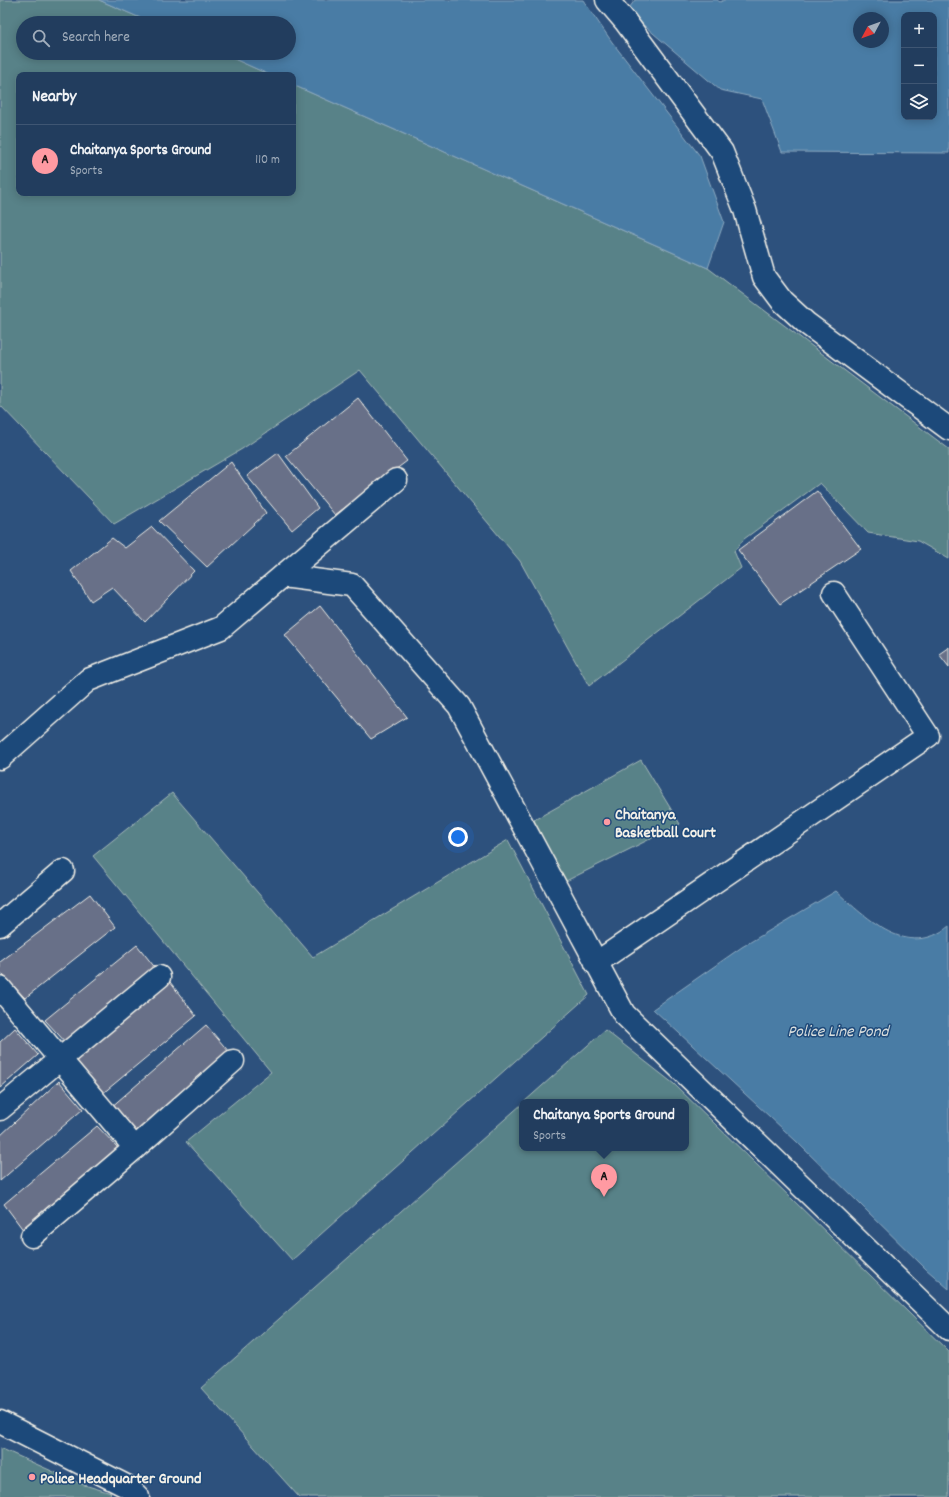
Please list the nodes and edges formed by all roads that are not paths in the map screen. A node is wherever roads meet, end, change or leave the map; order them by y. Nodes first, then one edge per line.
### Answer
1 (607, 0) edge
2 (949, 429) edge
3 (396, 480) dead end
4 (282, 576) junction
5 (834, 593) dead end
6 (0, 758) edge
7 (63, 871) dead end
8 (0, 925) edge
9 (596, 963) junction
10 (159, 977) dead end
11 (0, 988) edge
12 (60, 1059) junction
13 (233, 1061) dead end
14 (0, 1109) edge
15 (136, 1148) junction
16 (32, 1236) dead end
17 (949, 1329) edge
18 (0, 1422) edge
19 (128, 1494) edge

1 - 2 street
3 - 4 street
4 - 6 street
4 - 9 street
5 - 9 street
7 - 8 street
9 - 17 street
10 - 12 street
11 - 12 street
12 - 14 street
12 - 15 street
13 - 15 street
15 - 16 street
18 - 19 street

